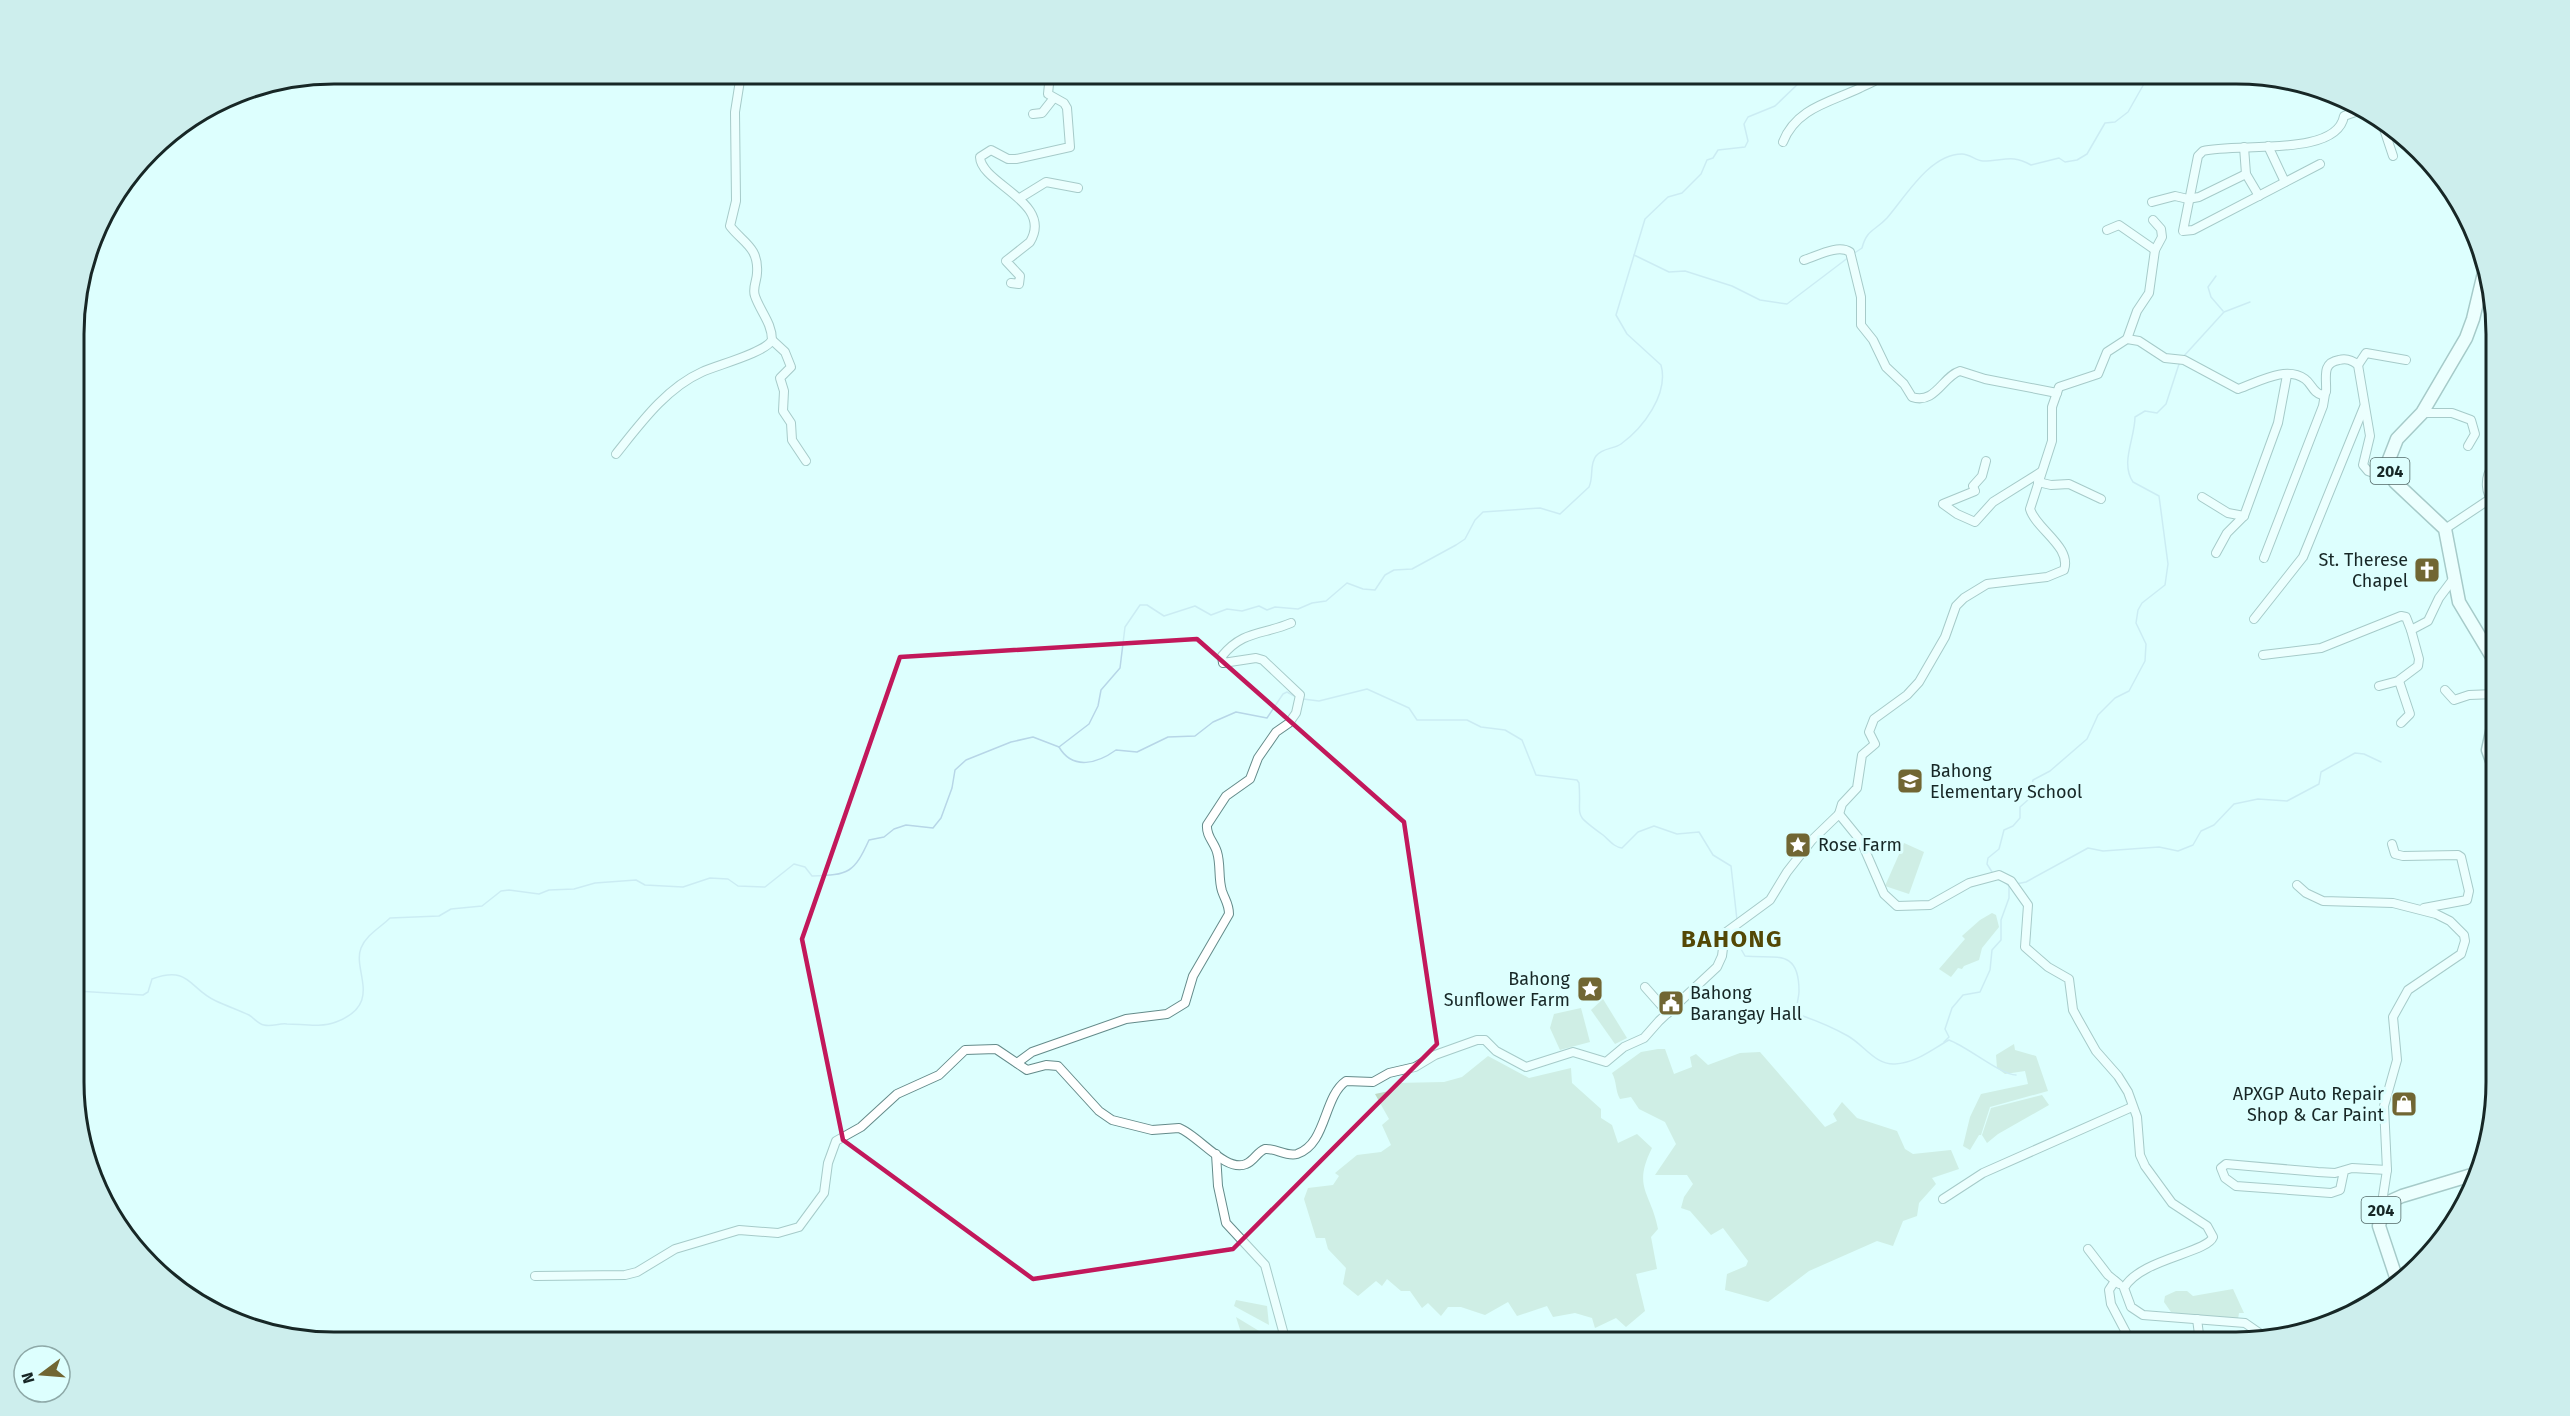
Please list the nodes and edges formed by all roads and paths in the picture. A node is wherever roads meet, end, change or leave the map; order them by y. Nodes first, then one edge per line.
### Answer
1 (740, 84) edge
2 (1049, 84) edge
3 (1870, 84) edge
4 (1053, 99) junction
5 (2353, 113) edge
6 (1033, 114) dead end
7 (2386, 134) edge
8 (1783, 142) dead end
9 (2268, 146) junction
10 (2244, 147) junction
11 (2393, 156) dead end
12 (2320, 164) dead end
13 (2246, 174) junction
14 (2286, 182) junction
15 (1078, 188) dead end
16 (2259, 196) junction
17 (1020, 198) junction
18 (2188, 199) junction
19 (2152, 202) dead end
20 (2153, 220) dead end
21 (2107, 230) dead end
22 (2155, 250) junction
23 (1804, 260) dead end
24 (1011, 283) dead end
25 (2481, 285) edge
26 (2127, 339) junction
27 (772, 340) junction
28 (2406, 360) dead end
29 (2358, 365) junction
30 (2287, 375) junction
31 (2056, 393) junction
32 (2325, 394) junction
33 (2364, 407) junction
34 (2422, 413) junction
35 (2468, 446) dead end
36 (616, 453) dead end
37 (806, 461) dead end
38 (1986, 461) dead end
39 (2042, 471) junction
40 (2038, 482) junction
41 (2395, 482) junction
42 (2202, 497) dead end
43 (2101, 499) dead end
44 (2486, 505) edge
45 (2244, 516) junction
46 (2445, 529) junction
47 (2216, 553) dead end
48 (2264, 558) dead end
49 (2454, 578) junction
50 (2254, 619) dead end
51 (1291, 623) dead end
52 (2411, 630) junction
53 (2486, 647) edge
54 (2263, 655) dead end
55 (2399, 681) junction
56 (2379, 686) dead end
57 (2445, 690) dead end
58 (2486, 694) edge
59 (2401, 723) dead end
60 (1839, 814) junction
61 (2392, 844) dead end
62 (2297, 885) dead end
63 (2430, 907) junction
64 (2419, 908) junction
65 (2436, 914) junction
66 (1645, 987) dead end
67 (1668, 1013) junction
68 (1017, 1063) junction
69 (2132, 1107) junction
70 (1216, 1154) junction
71 (2387, 1170) junction
72 (2344, 1171) junction
73 (2468, 1176) edge
74 (1943, 1199) dead end
75 (2381, 1211) junction
76 (2088, 1249) dead end
77 (2395, 1274) edge
78 (535, 1276) dead end
79 (2115, 1281) junction
80 (2124, 1288) junction
81 (2197, 1319) junction
82 (2256, 1331) edge
83 (1283, 1332) edge
84 (2126, 1332) edge
85 (2199, 1332) edge

1 - 27 street
2 - 4 street
3 - 8 street
4 - 6 street
4 - 17 street
5 - 9 street
7 - 11 street
9 - 10 street
9 - 14 street
10 - 13 street
10 - 18 street
12 - 14 street
13 - 16 street
13 - 18 street
14 - 16 street
15 - 17 street
16 - 18 street
17 - 24 street
18 - 19 street
20 - 22 street
21 - 22 street
22 - 26 street
23 - 31 street
25 - 34 highway, 204
26 - 30 street
26 - 31 street
27 - 36 street
27 - 37 street
28 - 29 street
29 - 32 street
29 - 33 street
30 - 32 street
30 - 45 street
31 - 39 street
32 - 48 street
33 - 41 street
33 - 50 street
34 - 35 street
34 - 41 highway, 204
38 - 39 street
39 - 40 street
40 - 43 street
40 - 60 street
41 - 46 highway, 204
42 - 45 street
44 - 46 street
45 - 47 street
46 - 49 highway
49 - 52 street
49 - 53 highway
51 - 68 street
52 - 54 street
52 - 55 street
55 - 56 street
55 - 59 street
57 - 58 street
60 - 67 street
60 - 69 street
61 - 63 street
62 - 64 street
63 - 64 street
63 - 65 street
64 - 65 street
65 - 71 street
66 - 67 street
67 - 70 street
68 - 70 street
68 - 78 street
69 - 74 street
69 - 80 street
70 - 83 street
71 - 72 street
71 - 75 street
72 - 72 street
73 - 75 highway, 204
75 - 77 highway, 204
76 - 79 street
79 - 80 street
79 - 84 street
80 - 81 street
81 - 82 street
81 - 85 street

